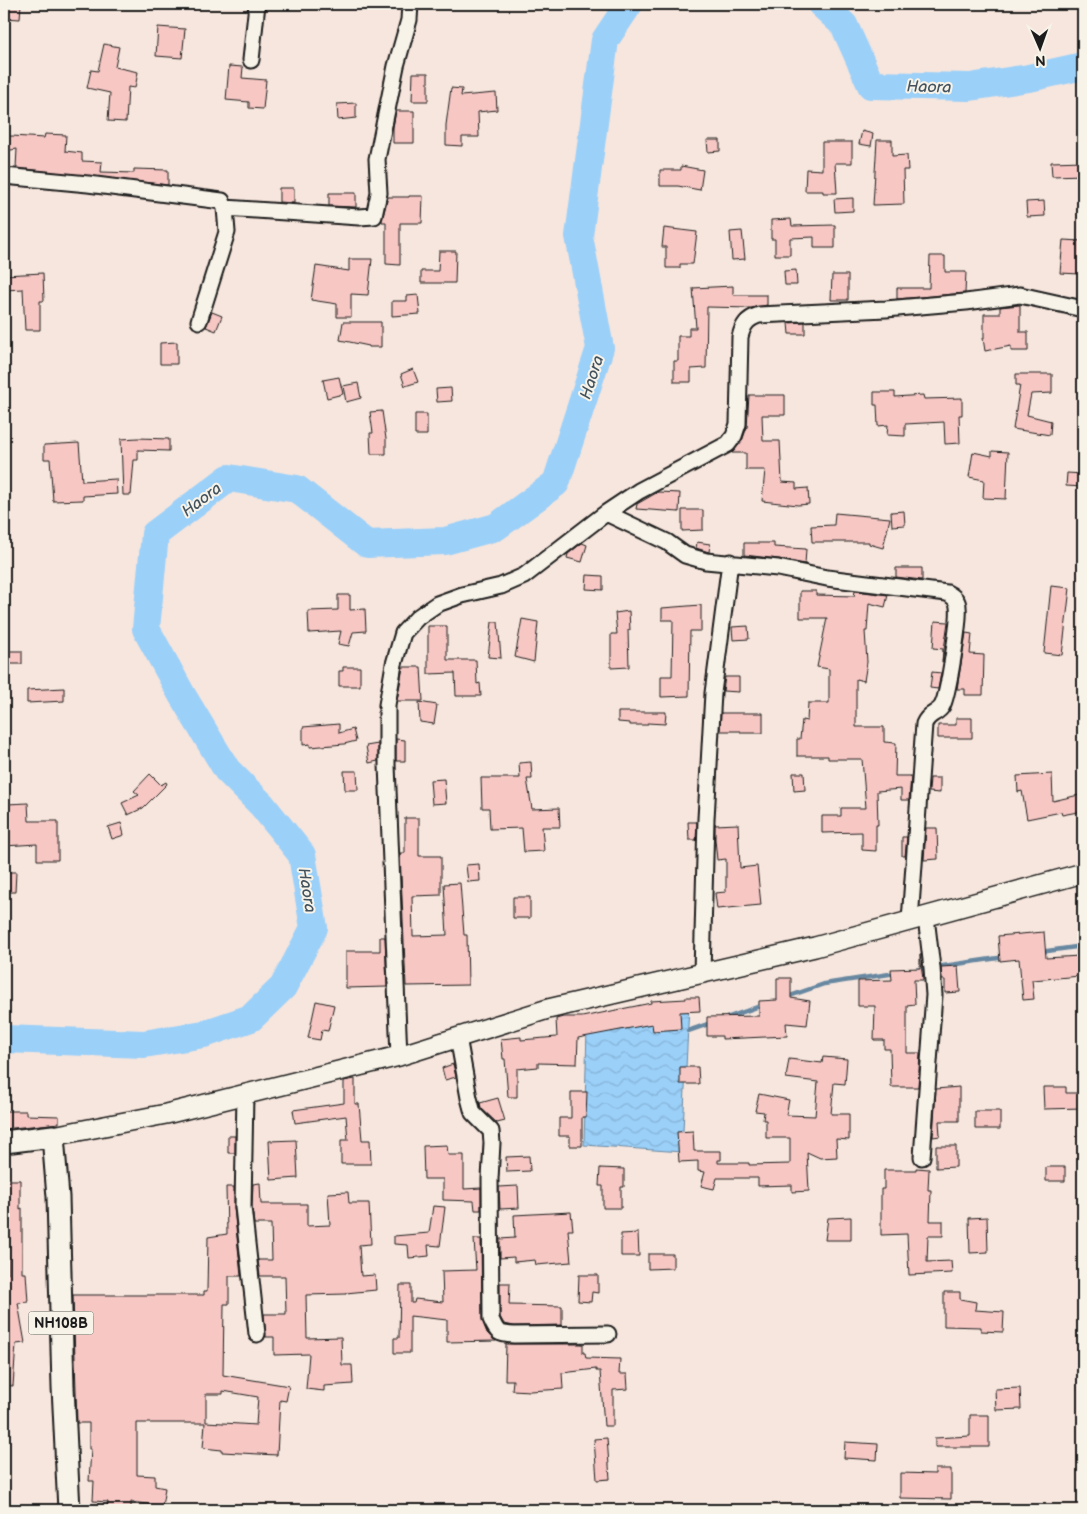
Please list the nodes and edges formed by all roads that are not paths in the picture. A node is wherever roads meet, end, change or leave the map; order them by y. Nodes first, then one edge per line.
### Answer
1 (257, 4) edge
2 (410, 4) edge
3 (251, 60) dead end
4 (4, 176) edge
5 (225, 208) junction
6 (1083, 309) edge
7 (199, 320) dead end
8 (606, 513) junction
9 (730, 562) junction
10 (1083, 873) edge
11 (918, 919) junction
12 (702, 974) junction
13 (458, 1037) junction
14 (399, 1056) junction
15 (244, 1094) junction
16 (52, 1136) junction
17 (4, 1142) edge
18 (922, 1157) dead end
19 (257, 1334) dead end
20 (608, 1334) dead end
21 (69, 1510) edge

1 - 3 street
2 - 5 street
4 - 5 street
5 - 7 street
6 - 8 street
8 - 9 street
8 - 14 street
9 - 11 street
9 - 12 street
10 - 11 main road
11 - 12 main road
11 - 18 street
12 - 13 main road
13 - 14 main road
13 - 20 street
14 - 15 main road
15 - 16 main road
15 - 19 street
16 - 17 highway
16 - 21 highway, NH108B

